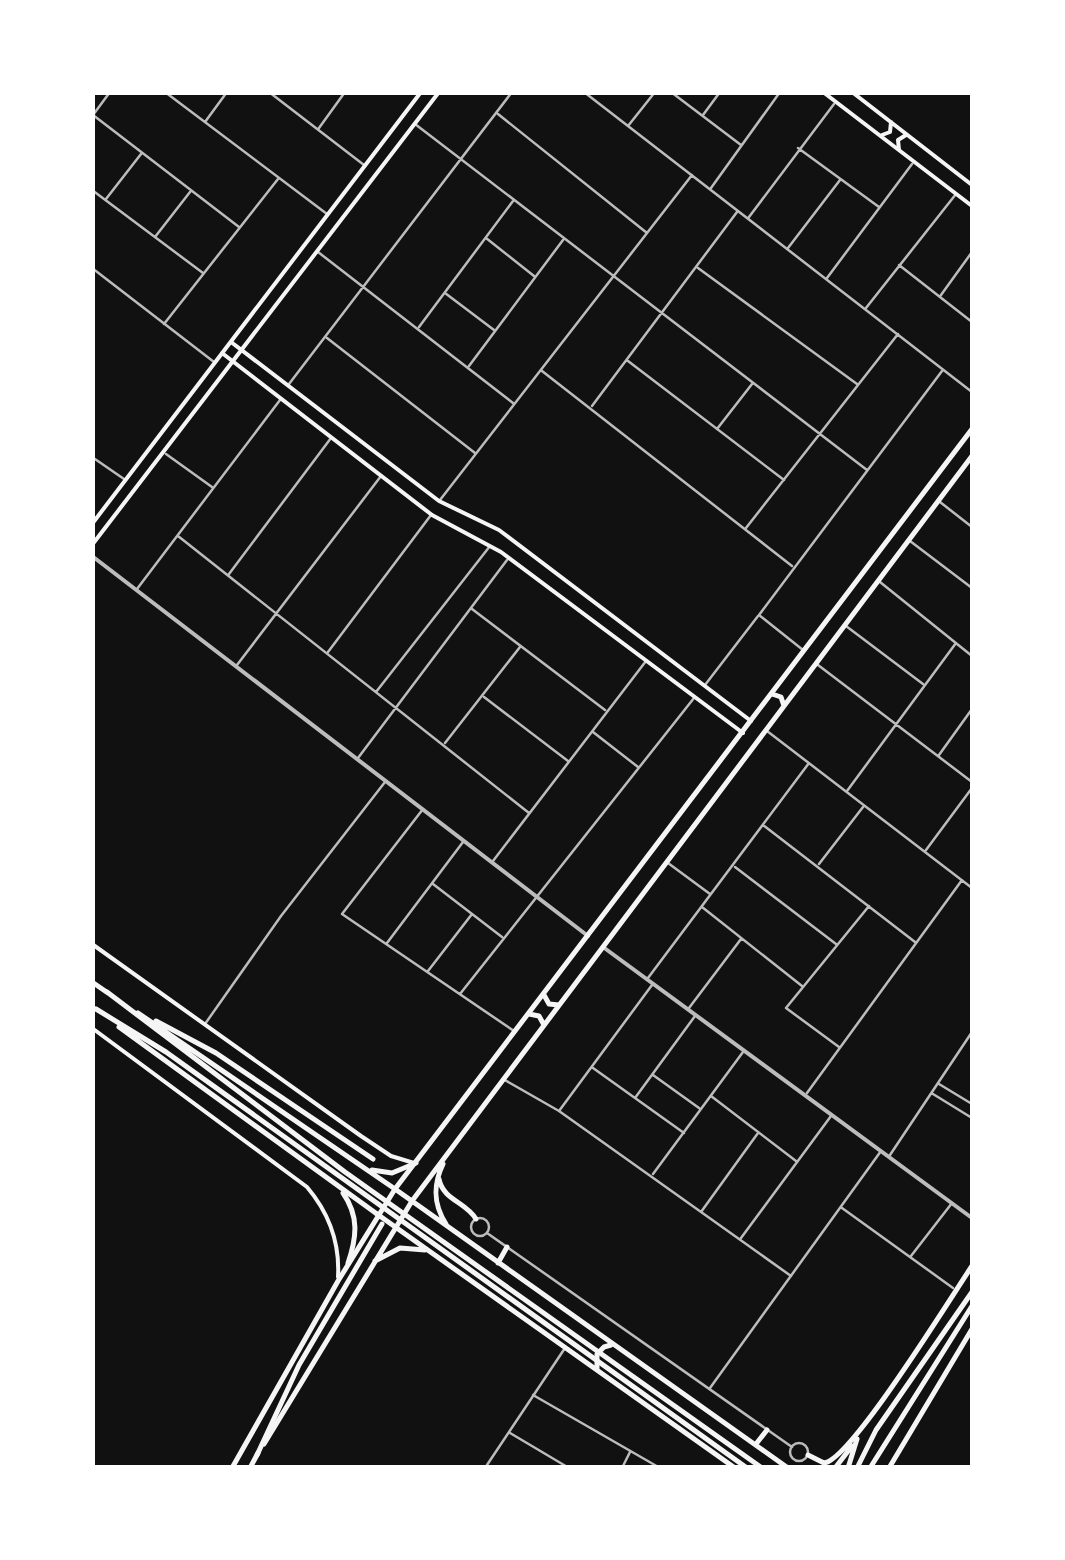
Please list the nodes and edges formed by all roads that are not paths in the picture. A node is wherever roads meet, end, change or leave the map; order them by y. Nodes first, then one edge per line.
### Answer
1 (110, 92) edge
2 (165, 92) edge
3 (227, 92) edge
4 (269, 92) edge
5 (345, 92) edge
6 (422, 92) edge
7 (439, 92) edge
8 (512, 92) edge
9 (655, 92) edge
10 (671, 92) edge
11 (720, 92) edge
12 (780, 92) edge
13 (823, 92) edge
14 (852, 92) edge
15 (586, 93) edge
16 (836, 102) junction
17 (496, 112) junction
18 (93, 116) edge
19 (702, 116) junction
20 (205, 122) junction
21 (890, 122) junction
22 (415, 124) junction
23 (628, 126) junction
24 (318, 130) junction
25 (877, 134) junction
26 (910, 137) junction
27 (386, 140) junction
28 (742, 146) junction
29 (798, 148) junction
30 (396, 149) junction
31 (899, 151) junction
32 (142, 153) junction
33 (375, 154) junction
34 (461, 160) junction
35 (387, 161) junction
36 (914, 162) junction
37 (366, 166) junction
38 (692, 175) junction
39 (278, 178) junction
40 (840, 180) junction
41 (972, 185) edge
42 (92, 190) edge
43 (710, 190) junction
44 (191, 191) junction
45 (956, 194) junction
46 (106, 200) junction
47 (514, 200) junction
48 (972, 206) edge
49 (880, 208) junction
50 (738, 211) junction
51 (328, 215) junction
52 (748, 218) junction
53 (240, 228) junction
54 (647, 233) junction
55 (155, 237) junction
56 (486, 238) junction
57 (564, 239) junction
58 (787, 249) junction
59 (318, 251) junction
60 (972, 252) edge
61 (898, 264) junction
62 (696, 267) junction
63 (92, 268) edge
64 (204, 274) junction
65 (536, 276) junction
66 (612, 276) junction
67 (826, 279) junction
68 (364, 286) junction
69 (445, 293) junction
70 (940, 296) junction
71 (865, 309) junction
72 (661, 314) junction
73 (972, 322) edge
74 (164, 324) junction
75 (418, 328) junction
76 (496, 331) junction
77 (898, 334) junction
78 (325, 337) junction
79 (231, 342) junction
80 (242, 350) junction
81 (222, 354) junction
82 (626, 360) junction
83 (233, 362) junction
84 (215, 363) junction
85 (468, 368) junction
86 (541, 370) junction
87 (943, 370) junction
88 (753, 383) junction
89 (288, 385) junction
90 (858, 385) junction
91 (972, 392) edge
92 (304, 397) junction
93 (281, 398) junction
94 (514, 404) junction
95 (315, 406) junction
96 (293, 408) junction
97 (590, 408) junction
98 (305, 418) junction
99 (718, 429) junction
100 (972, 429) edge
101 (820, 434) junction
102 (332, 438) junction
103 (164, 452) junction
104 (476, 454) junction
105 (972, 456) edge
106 (92, 457) edge
107 (970, 465) edge
108 (867, 470) junction
109 (381, 476) junction
110 (126, 480) junction
111 (784, 480) junction
112 (213, 488) junction
113 (440, 501) junction
114 (938, 501) junction
115 (432, 515) junction
116 (92, 524) edge
117 (972, 527) edge
118 (745, 529) junction
119 (178, 536) junction
120 (909, 540) junction
121 (92, 545) edge
122 (491, 545) junction
123 (92, 556) edge
124 (508, 558) junction
125 (793, 567) junction
126 (228, 576) junction
127 (878, 581) junction
128 (972, 588) edge
129 (136, 590) junction
130 (471, 608) junction
131 (276, 614) junction
132 (759, 615) junction
133 (618, 621) junction
134 (845, 625) junction
135 (633, 632) junction
136 (609, 633) junction
137 (623, 643) junction
138 (956, 643) junction
139 (521, 646) junction
140 (804, 651) junction
141 (327, 653) junction
142 (972, 656) edge
143 (646, 660) junction
144 (817, 664) junction
145 (236, 666) junction
146 (783, 679) junction
147 (925, 685) junction
148 (704, 686) junction
149 (797, 689) junction
150 (376, 692) junction
151 (772, 694) junction
152 (482, 696) junction
153 (696, 697) junction
154 (784, 706) junction
155 (396, 708) junction
156 (972, 710) edge
157 (607, 712) junction
158 (751, 721) junction
159 (896, 724) junction
160 (766, 730) junction
161 (591, 732) junction
162 (742, 732) junction
163 (444, 745) junction
164 (938, 756) junction
165 (357, 759) junction
166 (568, 761) junction
167 (810, 763) junction
168 (639, 768) junction
169 (386, 780) junction
170 (972, 782) edge
171 (972, 788) edge
172 (846, 791) junction
173 (864, 805) junction
174 (423, 810) junction
175 (529, 812) junction
176 (763, 825) junction
177 (464, 840) junction
178 (925, 851) junction
179 (492, 862) junction
180 (667, 862) junction
181 (818, 865) junction
182 (733, 866) junction
183 (962, 880) junction
184 (432, 883) junction
185 (972, 888) edge
186 (711, 894) junction
187 (537, 896) junction
188 (869, 906) junction
189 (702, 907) junction
190 (472, 914) junction
191 (588, 936) junction
192 (503, 938) junction
193 (742, 938) junction
194 (916, 942) junction
195 (92, 944) edge
196 (386, 944) junction
197 (837, 945) junction
198 (603, 947) junction
199 (427, 972) junction
200 (647, 980) junction
201 (92, 982) edge
202 (653, 984) junction
203 (803, 987) junction
204 (106, 992) junction
205 (460, 994) junction
206 (544, 995) junction
207 (559, 1005) junction
208 (94, 1008) edge
209 (688, 1009) junction
210 (529, 1014) junction
211 (696, 1015) junction
212 (144, 1016) junction
213 (205, 1024) junction
214 (544, 1025) junction
215 (92, 1028) edge
216 (515, 1032) junction
217 (972, 1032) edge
218 (840, 1048) junction
219 (744, 1050) junction
220 (591, 1067) junction
221 (652, 1074) junction
222 (503, 1079) junction
223 (938, 1083) junction
224 (932, 1093) junction
225 (805, 1095) junction
226 (710, 1096) junction
227 (635, 1098) junction
228 (972, 1104) edge
229 (701, 1109) junction
230 (559, 1111) junction
231 (832, 1115) junction
232 (972, 1118) edge
233 (758, 1132) junction
234 (684, 1133) junction
235 (336, 1148) junction
236 (881, 1151) junction
237 (447, 1154) junction
238 (889, 1157) junction
239 (372, 1159) dead end
240 (798, 1162) junction
241 (416, 1163) junction
242 (361, 1165) junction
243 (440, 1170) junction
244 (318, 1173) junction
245 (652, 1177) junction
246 (334, 1184) junction
247 (395, 1190) junction
248 (412, 1201) junction
249 (952, 1203) junction
250 (840, 1208) junction
251 (700, 1212) junction
252 (377, 1214) junction
253 (972, 1218) edge
254 (476, 1219) junction
255 (382, 1224) dead end
256 (394, 1226) junction
257 (452, 1230) junction
258 (487, 1233) junction
259 (740, 1240) junction
260 (507, 1248) junction
261 (432, 1253) junction
262 (910, 1258) junction
263 (498, 1262) junction
264 (348, 1263) junction
265 (972, 1266) edge
266 (366, 1271) junction
267 (791, 1276) junction
268 (338, 1281) junction
269 (956, 1290) junction
270 (972, 1292) edge
271 (972, 1306) edge
272 (972, 1329) edge
273 (593, 1330) junction
274 (614, 1345) junction
275 (565, 1347) junction
276 (576, 1355) junction
277 (597, 1370) junction
278 (709, 1389) junction
279 (533, 1395) junction
280 (863, 1428) junction
281 (767, 1430) junction
282 (508, 1432) junction
283 (857, 1440) junction
284 (756, 1444) junction
285 (792, 1447) junction
286 (631, 1451) junction
287 (257, 1455) junction
288 (808, 1455) junction
289 (232, 1468) edge
290 (250, 1468) edge
291 (485, 1468) edge
292 (569, 1468) edge
293 (622, 1468) edge
294 (660, 1468) edge
295 (736, 1468) edge
296 (747, 1468) edge
297 (762, 1468) edge
298 (788, 1468) edge
299 (835, 1468) edge
300 (848, 1468) edge
301 (857, 1468) edge
302 (870, 1468) edge
303 (888, 1468) edge

1 - 18 street
2 - 20 street
3 - 20 street
4 - 24 street
5 - 24 street
6 - 27 main road
7 - 22 main road
8 - 17 street
9 - 23 street
10 - 19 street
11 - 19 street
12 - 28 street
13 - 16 main road
14 - 21 main road
15 - 23 street
16 - 25 main road
16 - 29 street
17 - 34 street
17 - 54 street
18 - 32 street
19 - 28 street
20 - 39 street
21 - 25 main road
21 - 26 main road
22 - 30 main road
22 - 34 street
23 - 38 street
24 - 37 street
25 - 31 main road
26 - 31 main road
26 - 41 main road
27 - 30 main road
27 - 33 main road
28 - 43 street
29 - 40 street
29 - 52 street
30 - 35 main road
31 - 36 main road
32 - 44 street
32 - 46 street
33 - 35 main road
33 - 37 main road
34 - 47 street
34 - 68 street
35 - 59 main road
36 - 45 main road
36 - 49 street
37 - 51 main road
38 - 43 street
38 - 54 street
39 - 51 street
39 - 53 street
40 - 49 street
40 - 58 street
42 - 46 street
43 - 50 street
44 - 53 street
44 - 55 street
45 - 48 main road
45 - 61 street
46 - 55 street
47 - 56 street
47 - 57 street
49 - 67 street
50 - 52 street
50 - 62 street
51 - 79 main road
52 - 58 street
53 - 64 street
54 - 66 street
55 - 64 street
56 - 65 street
56 - 69 street
57 - 65 street
57 - 66 street
58 - 67 street
59 - 68 street
59 - 80 main road
60 - 70 street
61 - 70 street
61 - 71 street
62 - 72 street
62 - 90 street
63 - 74 street
64 - 74 street
65 - 76 street
66 - 72 street
66 - 86 street
67 - 71 street
68 - 75 street
68 - 78 street
69 - 75 street
69 - 76 street
70 - 73 street
71 - 77 street
72 - 82 street
72 - 88 street
74 - 84 street
75 - 85 street
76 - 85 street
77 - 87 street
77 - 90 street
78 - 89 street
78 - 104 street
79 - 80 main road
79 - 81 main road
80 - 83 main road
80 - 89 main road
81 - 83 main road
81 - 84 main road
82 - 97 street
82 - 99 street
83 - 93 main road
83 - 103 main road
84 - 110 main road
85 - 94 street
86 - 94 street
86 - 97 street
87 - 91 street
87 - 108 street
88 - 99 street
88 - 101 street
89 - 92 main road
90 - 101 street
92 - 95 main road
92 - 96 main road
93 - 96 main road
93 - 112 street
94 - 104 street
95 - 98 main road
95 - 113 main road
96 - 98 main road
97 - 118 street
98 - 102 main road
99 - 111 street
100 - 140 main road
101 - 108 street
101 - 111 street
102 - 109 main road
102 - 126 street
103 - 112 street
103 - 121 main road
104 - 113 street
105 - 107 main road
106 - 110 street
107 - 114 main road
108 - 125 street
109 - 115 main road
109 - 131 street
110 - 116 main road
111 - 118 street
112 - 119 street
113 - 133 main road
114 - 117 street
114 - 120 main road
115 - 122 main road
115 - 141 street
118 - 125 street
119 - 126 street
119 - 129 street
120 - 127 main road
120 - 128 street
122 - 124 main road
122 - 150 street
123 - 129 street
124 - 130 street
124 - 136 main road
125 - 132 street
126 - 131 street
127 - 134 main road
127 - 138 street
129 - 145 street
130 - 139 street
130 - 155 street
131 - 141 street
131 - 145 street
132 - 140 street
132 - 148 street
133 - 135 main road
133 - 136 main road
134 - 144 main road
134 - 147 street
135 - 137 main road
135 - 148 main road
136 - 137 main road
137 - 143 main road
138 - 142 street
138 - 147 street
139 - 152 street
139 - 157 street
140 - 146 main road
141 - 150 street
143 - 153 main road
143 - 157 street
144 - 149 main road
144 - 159 street
145 - 165 street
146 - 149 main road
146 - 151 main road
147 - 159 street
148 - 158 main road
149 - 154 main road
150 - 155 street
151 - 154 main road
151 - 158 main road
152 - 163 street
152 - 166 street
153 - 162 main road
153 - 168 street
154 - 160 main road
155 - 163 street
155 - 165 street
156 - 164 street
157 - 161 street
158 - 162 main road
159 - 164 street
159 - 172 street
160 - 167 street
160 - 180 main road
161 - 166 street
161 - 168 street
162 - 191 main road
163 - 175 street
164 - 170 street
165 - 169 street
166 - 175 street
167 - 172 street
167 - 176 street
168 - 187 street
169 - 174 street
169 - 213 street
171 - 178 street
172 - 173 street
173 - 178 street
173 - 181 street
174 - 177 street
174 - 196 street
175 - 179 street
176 - 181 street
176 - 182 street
177 - 179 street
177 - 184 street
178 - 183 street
179 - 187 street
180 - 186 street
180 - 198 main road
181 - 188 street
182 - 186 street
182 - 197 street
183 - 185 street
183 - 194 street
184 - 190 street
184 - 196 street
186 - 189 street
187 - 191 street
187 - 192 street
188 - 194 street
188 - 197 street
189 - 193 street
189 - 200 street
190 - 192 street
190 - 199 street
191 - 206 main road
192 - 205 street
193 - 203 street
193 - 209 street
194 - 218 street
195 - 213 main road
196 - 199 street
197 - 203 street
198 - 200 street
198 - 207 main road
199 - 205 street
200 - 202 street
201 - 204 main road
202 - 209 street
202 - 220 street
203 - 218 street
204 - 212 main road
204 - 297 main road
205 - 216 street
206 - 207 main road
206 - 210 main road
207 - 214 main road
208 - 244 main road
208 - 296 main road
209 - 211 street
210 - 214 main road
210 - 216 main road
211 - 219 street
211 - 221 street
212 - 235 main road
212 - 239 main road
213 - 241 main road
214 - 222 main road
215 - 268 main road
216 - 241 main road
217 - 223 street
218 - 225 street
219 - 225 street
219 - 226 street
220 - 227 street
220 - 230 street
221 - 227 street
221 - 229 street
222 - 230 street
222 - 237 main road
223 - 224 street
223 - 228 street
224 - 232 street
224 - 238 street
225 - 231 street
226 - 229 street
226 - 233 street
227 - 234 street
229 - 234 street
230 - 245 street
231 - 236 street
231 - 240 street
233 - 240 street
233 - 251 street
234 - 245 street
235 - 242 main road
235 - 244 main road
236 - 238 street
236 - 250 street
237 - 243 main road
237 - 248 main road
238 - 249 street
240 - 259 street
241 - 242 main road
241 - 247 main road
242 - 247 main road
243 - 254 main road
243 - 257 main road
244 - 246 main road
245 - 251 street
246 - 252 main road
246 - 264 main road
247 - 248 main road
247 - 252 main road
248 - 256 main road
248 - 257 main road
249 - 253 street
249 - 262 street
250 - 262 street
250 - 267 street
251 - 259 street
252 - 256 main road
252 - 264 main road
254 - 258 street
254 - 258 street
255 - 287 main road
256 - 261 main road
256 - 266 main road
257 - 263 main road
258 - 260 street
259 - 267 street
260 - 263 main road
260 - 278 street
261 - 266 main road
261 - 275 main road
262 - 269 street
263 - 273 main road
264 - 268 main road
265 - 269 main road
266 - 287 main road
267 - 278 street
268 - 289 main road
269 - 280 main road
270 - 301 main road
271 - 302 main road
272 - 303 main road
273 - 274 main road
273 - 276 main road
274 - 277 main road
274 - 284 main road
275 - 276 main road
275 - 279 street
276 - 277 main road
277 - 295 main road
278 - 281 street
279 - 282 street
279 - 286 street
280 - 283 main road
280 - 288 main road
281 - 284 main road
281 - 285 street
282 - 291 street
282 - 292 street
283 - 299 main road
283 - 300 main road
284 - 298 main road
285 - 288 street
285 - 288 street
286 - 293 street
286 - 294 street
287 - 290 main road

